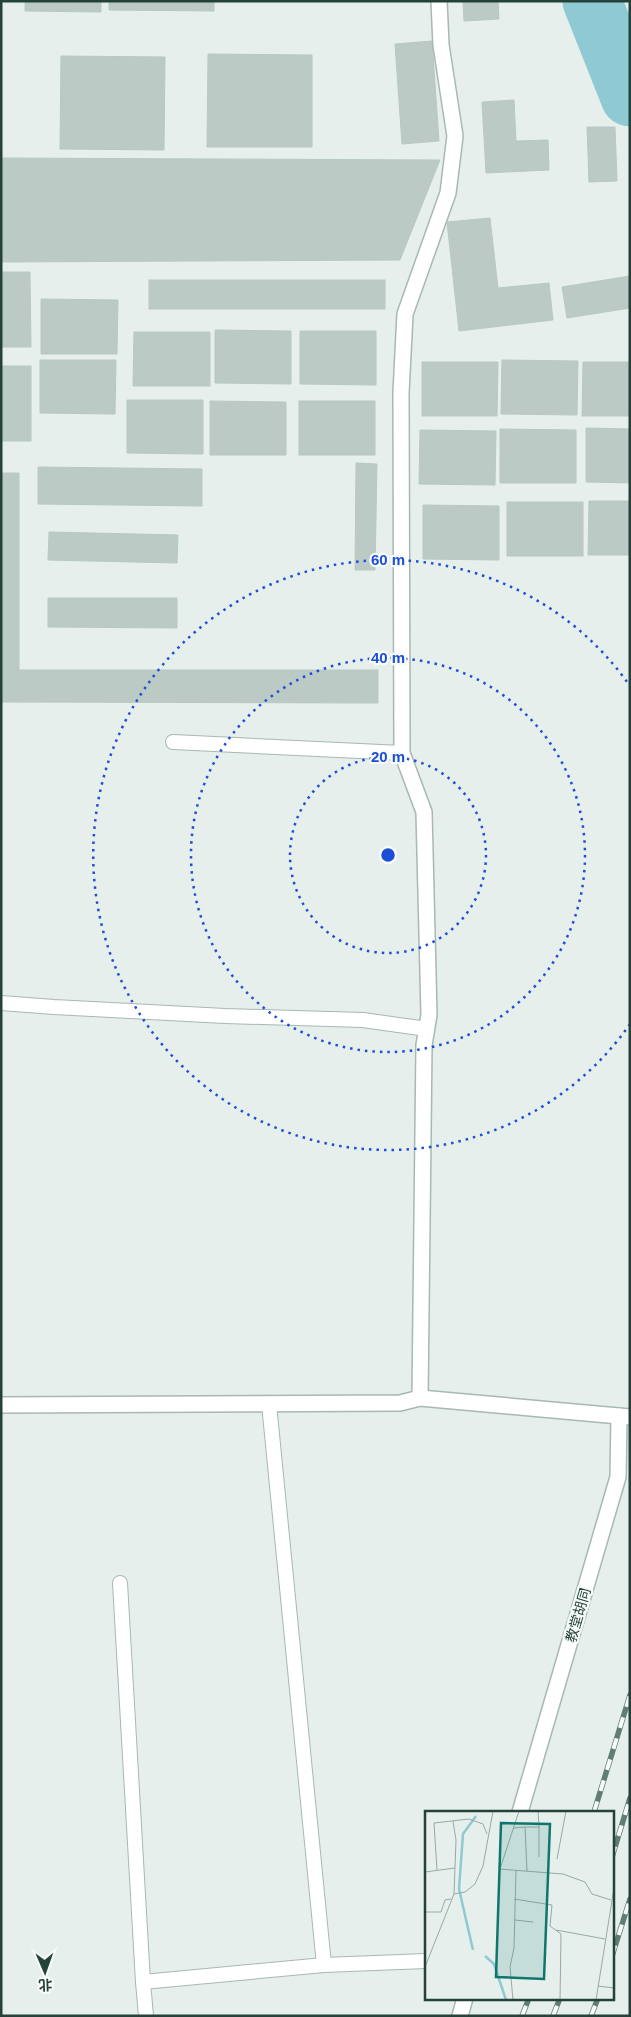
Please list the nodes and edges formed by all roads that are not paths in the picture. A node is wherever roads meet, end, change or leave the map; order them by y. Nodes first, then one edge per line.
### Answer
1 (439, 1) edge
2 (173, 742) dead end
3 (402, 753) junction
4 (1, 1002) edge
5 (426, 1029) junction
6 (420, 1398) junction
7 (269, 1404) junction
8 (1, 1406) edge
9 (625, 1416) edge
10 (120, 1583) dead end
11 (520, 1811) edge
12 (425, 1961) edge
13 (324, 1965) junction
14 (143, 1982) junction
15 (464, 2000) edge
16 (146, 2016) edge
17 (460, 2016) edge

1 - 3 street
2 - 3 lane
3 - 5 street
4 - 5 lane
5 - 6 street
6 - 7 street
6 - 9 street
7 - 8 street
7 - 13 lane
9 - 11 street, 教堂胡同
10 - 14 lane
12 - 13 lane
13 - 14 lane
14 - 16 lane
15 - 17 street

